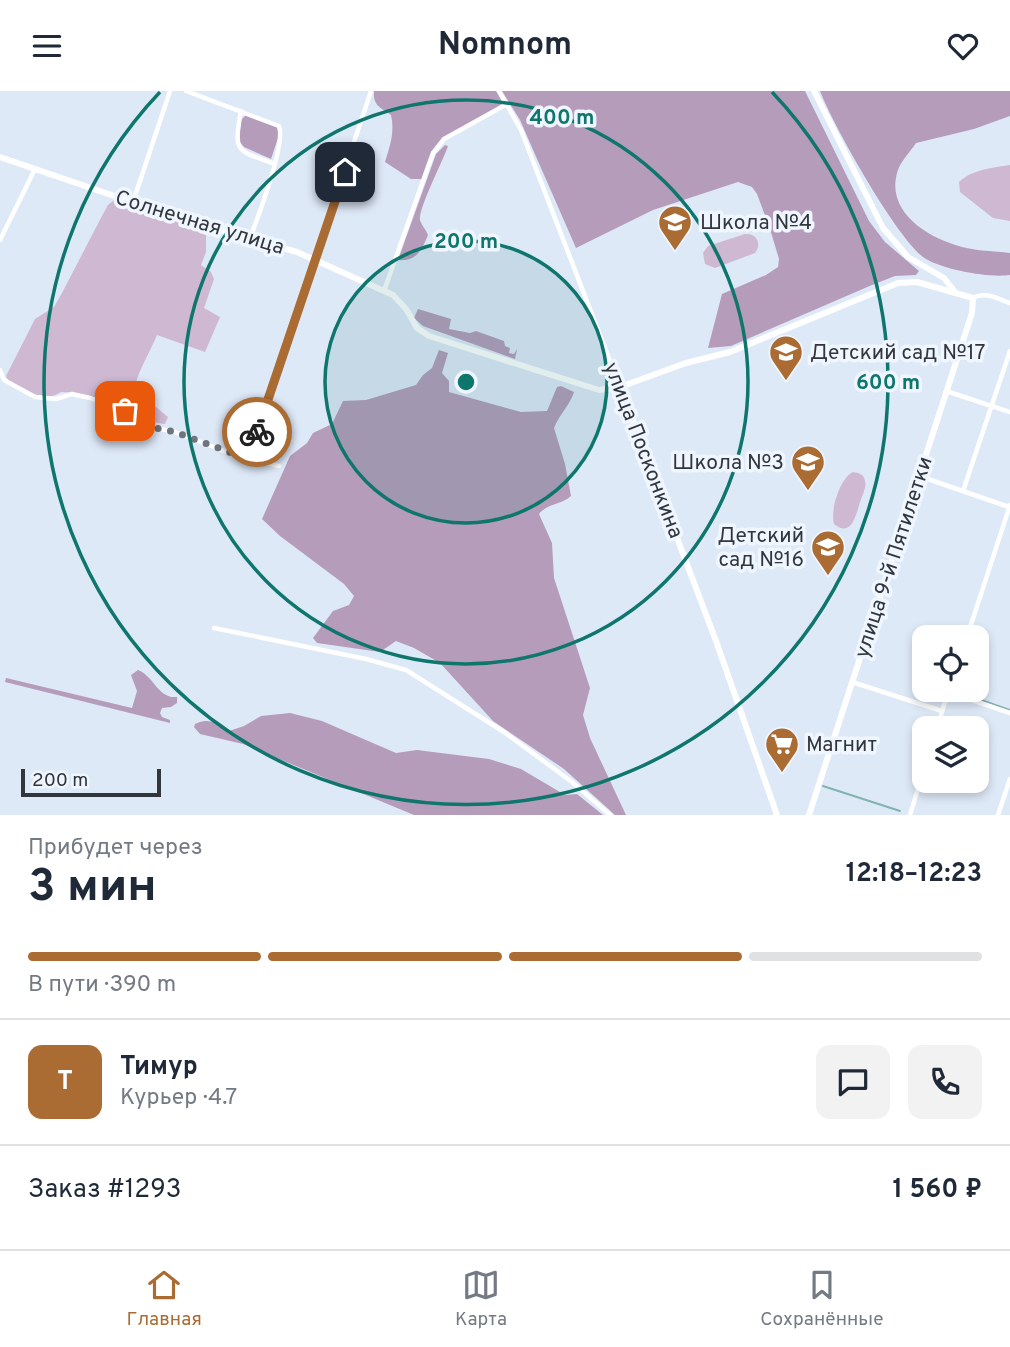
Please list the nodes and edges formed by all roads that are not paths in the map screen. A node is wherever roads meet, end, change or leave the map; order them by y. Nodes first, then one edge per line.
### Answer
1 (170, 91) edge
2 (186, 91) edge
3 (371, 91) edge
4 (499, 91) edge
5 (814, 91) edge
6 (507, 104) junction
7 (241, 111) junction
8 (0, 157) edge
9 (275, 164) junction
10 (36, 168) junction
11 (133, 202) junction
12 (250, 238) junction
13 (0, 240) edge
14 (316, 261) junction
15 (384, 291) junction
16 (955, 292) junction
17 (973, 298) junction
18 (1010, 303) edge
19 (1010, 351) edge
20 (0, 370) edge
21 (620, 387) junction
22 (946, 391) junction
23 (991, 406) junction
24 (1010, 412) edge
25 (248, 459) junction
26 (279, 467) dead end
27 (919, 476) junction
28 (962, 491) junction
29 (1010, 506) edge
30 (971, 625) edge
31 (214, 628) dead end
32 (852, 682) junction
33 (945, 702) edge
34 (980, 702) edge
35 (942, 711) junction
36 (1010, 713) edge
37 (941, 716) edge
38 (1010, 779) edge
39 (917, 793) edge
40 (610, 815) edge
41 (777, 815) edge
42 (809, 815) edge
43 (910, 815) edge
44 (998, 815) edge

1 - 11 street
2 - 7 street
3 - 14 street
4 - 6 street, улица Посконкина
5 - 16 street
6 - 15 street
6 - 21 street, улица Посконкина
7 - 9 street
7 - 9 street
8 - 10 street, Солнечная улица
9 - 12 street
10 - 11 street, Солнечная улица
10 - 13 street
11 - 12 street, Солнечная улица
12 - 14 street, Солнечная улица
14 - 15 street, Солнечная улица
14 - 25 street
15 - 21 street, Солнечная улица
16 - 17 street
16 - 21 street
17 - 18 street
17 - 22 street, улица 9-й Пятилетки
19 - 23 street
20 - 25 street
21 - 41 street, улица Посконкина
22 - 23 street
22 - 27 street, улица 9-й Пятилетки
23 - 24 street
23 - 28 street
25 - 26 street
27 - 28 street
27 - 32 street, улица 9-й Пятилетки
28 - 29 street
29 - 30 street
31 - 40 street
32 - 35 street
32 - 42 street, улица 9-й Пятилетки
33 - 35 street
34 - 36 street
35 - 37 street
38 - 44 street
39 - 43 street

